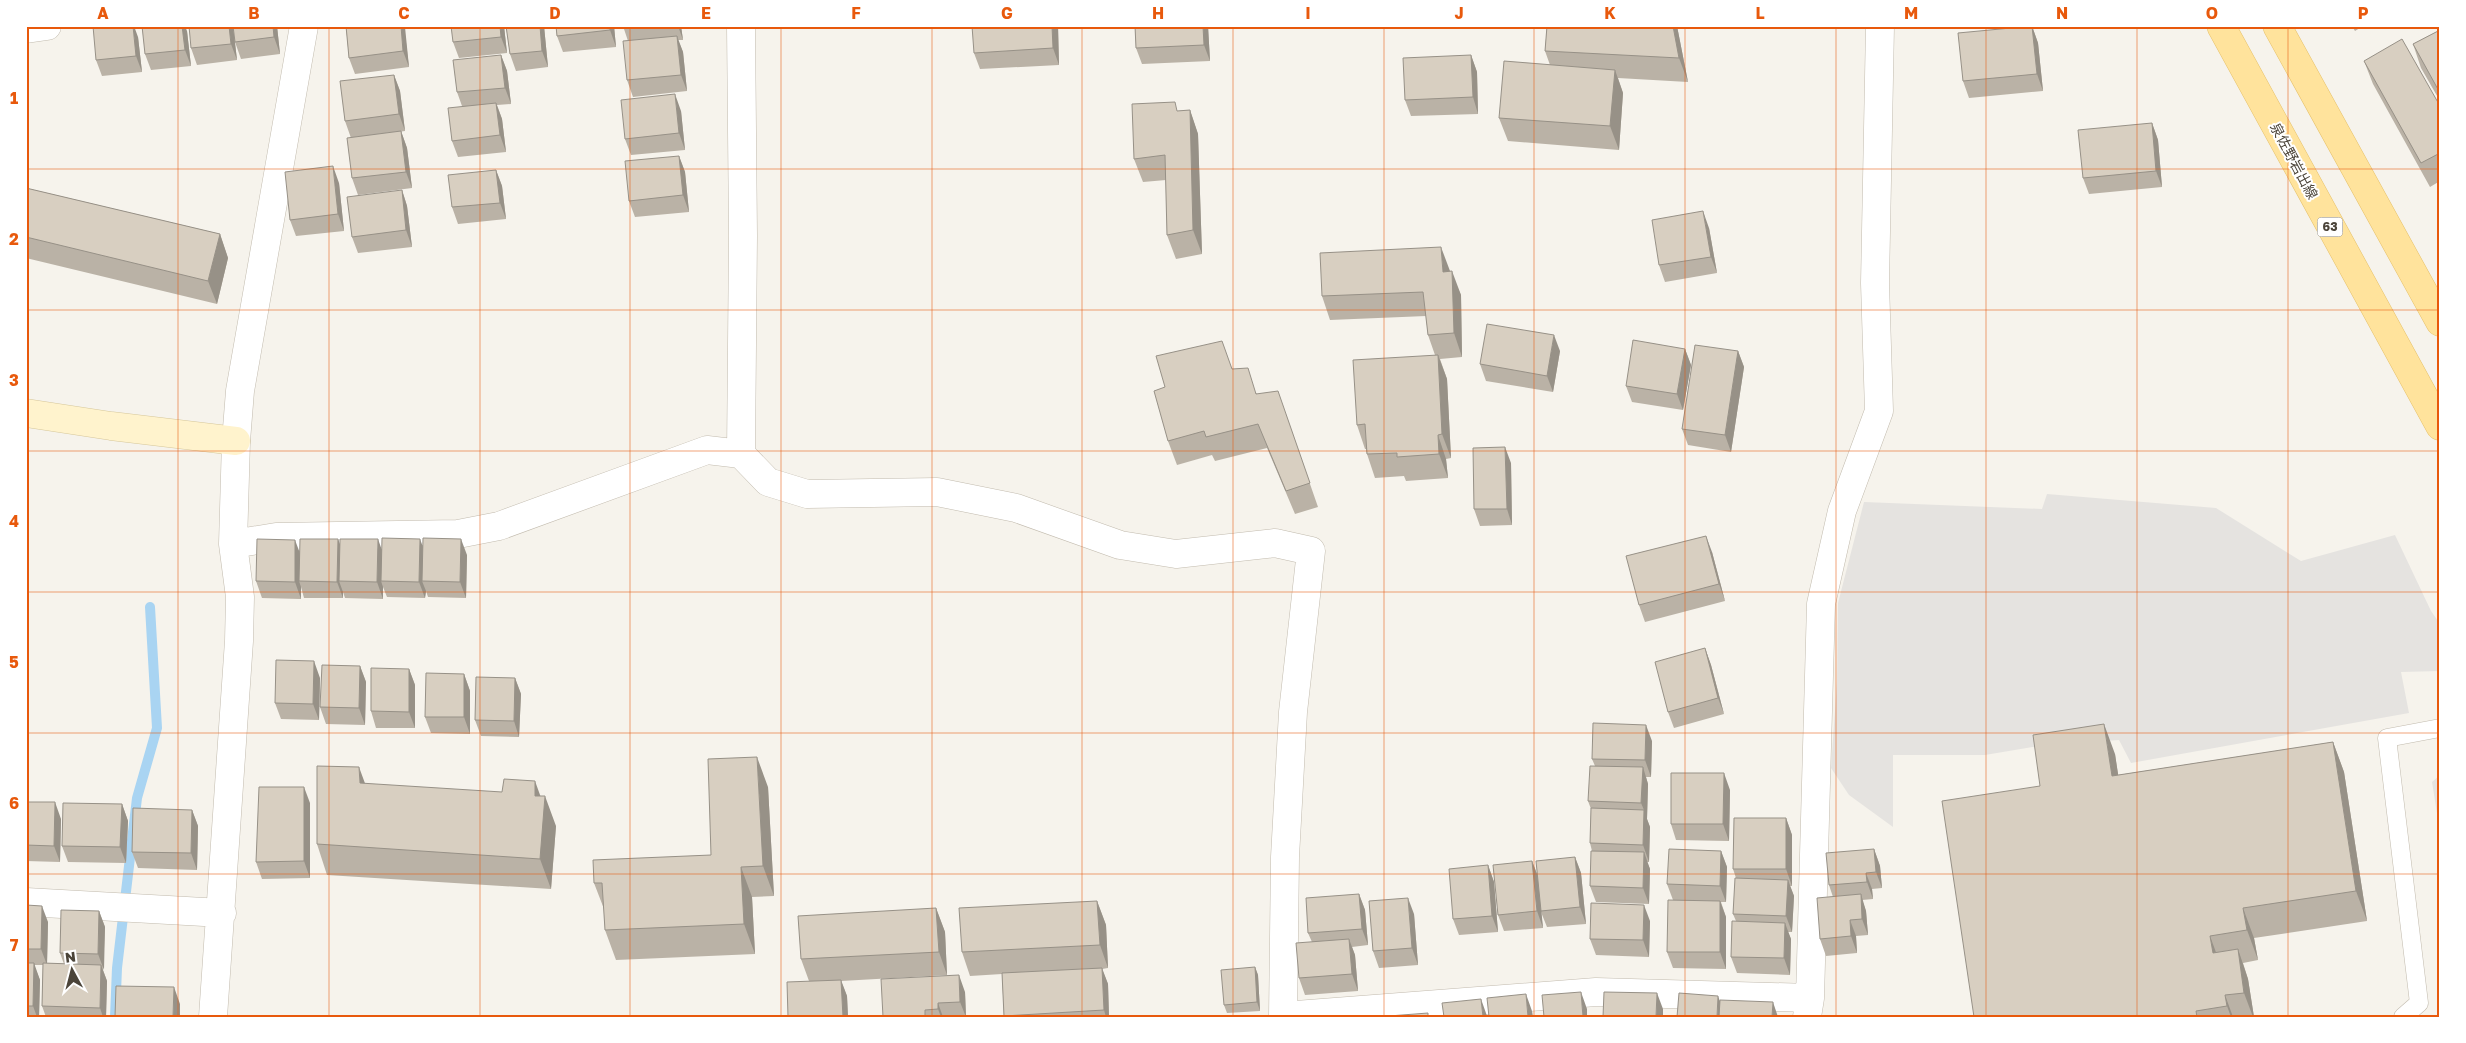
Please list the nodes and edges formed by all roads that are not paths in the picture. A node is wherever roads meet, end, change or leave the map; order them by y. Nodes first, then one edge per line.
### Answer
1 (47, 26) edge
2 (304, 26) edge
3 (741, 26) edge
4 (1880, 26) edge
5 (2221, 26) edge
6 (2277, 26) edge
7 (26, 29) edge
8 (2440, 322) edge
9 (26, 413) edge
10 (2440, 426) edge
11 (236, 441) junction
12 (741, 454) junction
13 (233, 544) junction
14 (2440, 728) edge
15 (26, 902) edge
16 (222, 912) junction
17 (1809, 1007) edge
18 (1283, 1016) edge
19 (214, 1017) edge
20 (2404, 1017) edge

1 - 7 street
2 - 11 street
3 - 12 street
4 - 17 street
5 - 10 main road, 泉佐野岩出線 / 63
6 - 8 main road
9 - 11 street
11 - 13 street
12 - 13 street
12 - 18 street
13 - 16 street
14 - 20 lane
15 - 16 street
16 - 19 street
17 - 18 street

